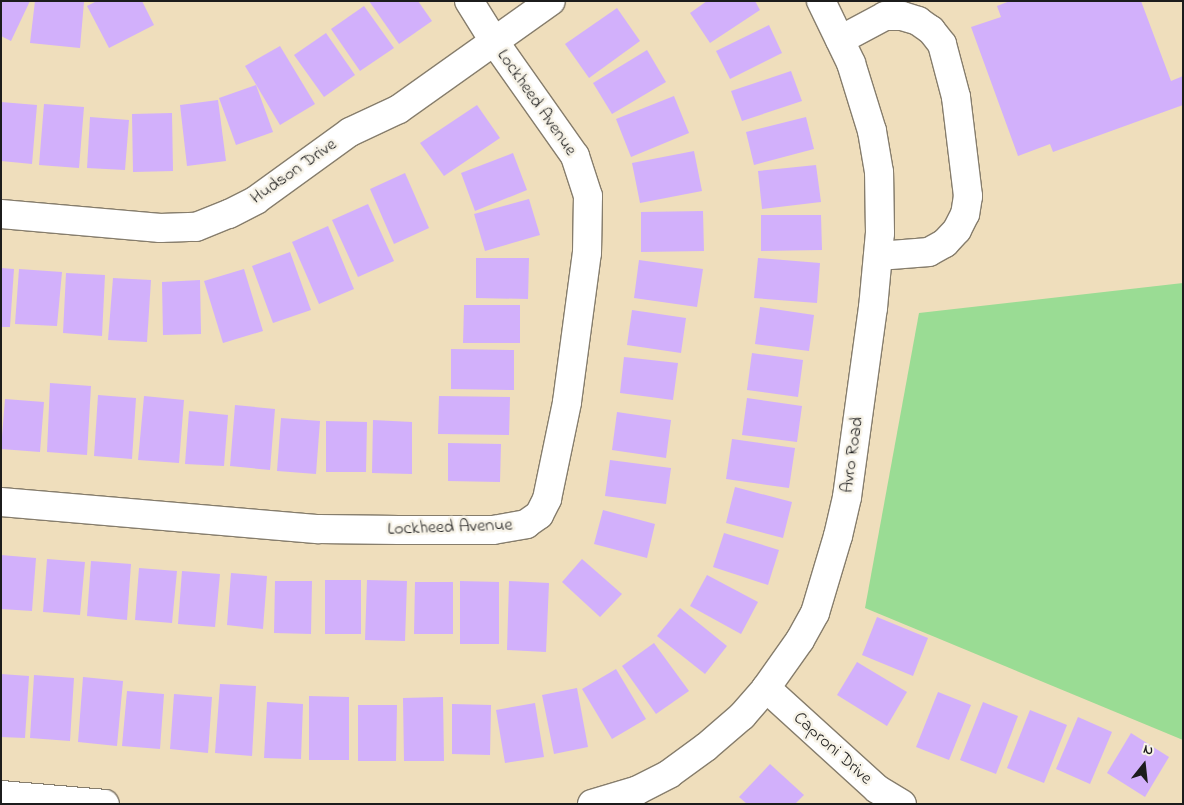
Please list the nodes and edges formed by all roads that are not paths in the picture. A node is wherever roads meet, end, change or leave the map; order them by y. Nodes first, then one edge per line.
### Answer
1 (469, 1) edge
2 (550, 1) edge
3 (821, 1) edge
4 (840, 40) junction
5 (494, 41) junction
6 (1, 214) edge
7 (878, 256) junction
8 (1, 502) edge
9 (766, 688) junction
10 (1, 795) edge
11 (105, 804) edge
12 (592, 804) edge
13 (902, 804) edge

1 - 5 street, Lockheed Avenue
2 - 5 street, Hudson Drive
3 - 4 street, Avro Road
4 - 7 street, Avro Road
4 - 7 street
5 - 6 street, Hudson Drive
5 - 8 street, Lockheed Avenue
7 - 9 street, Avro Road
9 - 12 street, Avro Road
9 - 13 street, Caproni Drive
10 - 11 street

